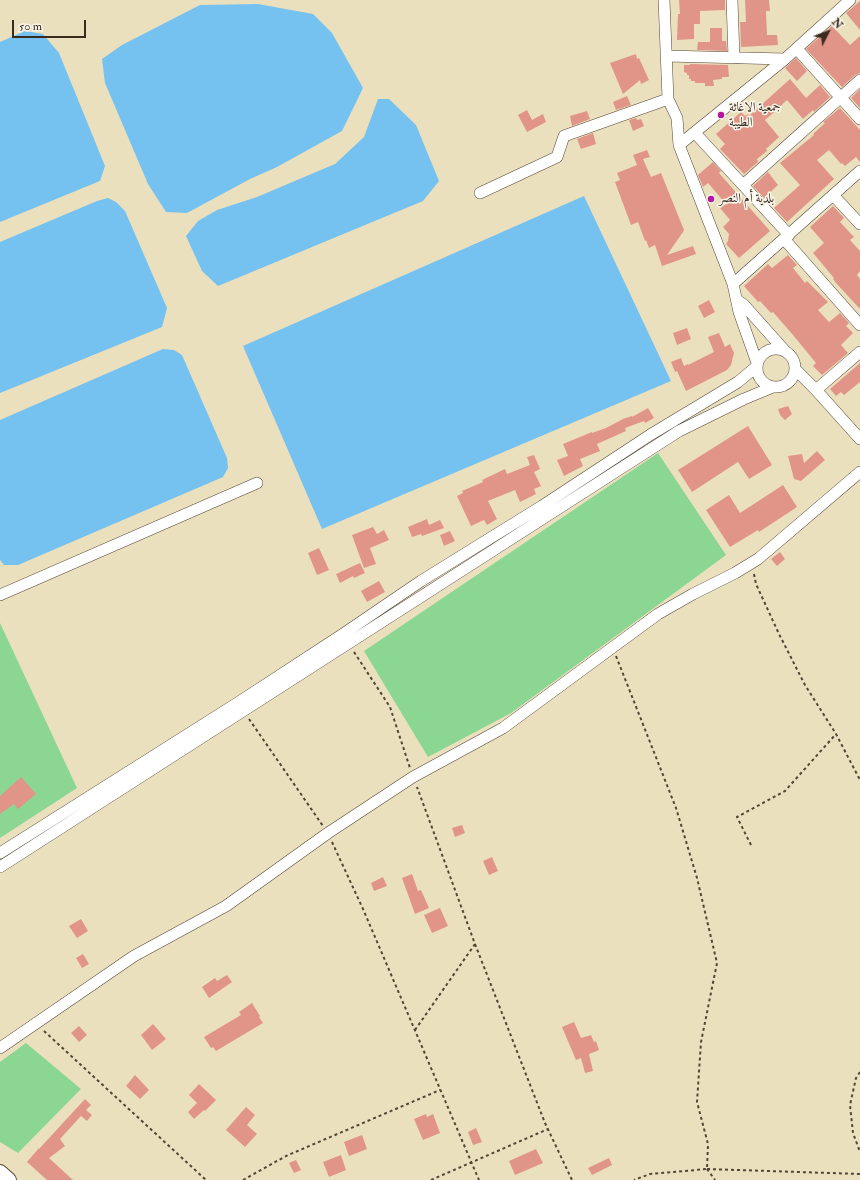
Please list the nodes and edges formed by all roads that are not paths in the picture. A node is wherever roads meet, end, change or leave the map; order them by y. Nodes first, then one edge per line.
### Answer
1 (664, 0) edge
2 (732, 0) edge
3 (850, 0) edge
4 (796, 50) junction
5 (666, 56) junction
6 (734, 58) junction
7 (785, 59) junction
8 (860, 80) edge
9 (840, 97) junction
10 (668, 99) junction
11 (860, 119) edge
12 (695, 133) junction
13 (679, 145) junction
14 (860, 171) edge
15 (742, 184) junction
16 (480, 193) dead end
17 (833, 195) junction
18 (860, 224) edge
19 (786, 237) junction
20 (733, 284) junction
21 (736, 298) junction
22 (860, 325) edge
23 (785, 351) junction
24 (860, 352) edge
25 (756, 365) junction
26 (795, 369) junction
27 (773, 387) junction
28 (816, 390) junction
29 (860, 439) edge
30 (860, 472) edge
31 (257, 483) dead end
32 (0, 595) edge
33 (0, 853) edge
34 (0, 867) edge
35 (0, 1048) edge
36 (0, 1172) edge
37 (10, 1180) edge

1 - 5 street
2 - 6 street
3 - 4 street
4 - 7 street
4 - 9 street
5 - 6 street
5 - 10 street
6 - 7 street
7 - 12 street
8 - 9 street
9 - 11 street
9 - 15 street
10 - 13 street
10 - 16 street
12 - 13 street
12 - 15 street
13 - 20 street
14 - 17 street
15 - 19 street
17 - 18 street
17 - 19 street
19 - 20 street
19 - 22 street
20 - 21 street
21 - 23 street
21 - 25 street
23 - 25 street
23 - 26 street
24 - 28 street
25 - 27 street
25 - 33 street
26 - 27 street
26 - 28 street
27 - 34 street
28 - 29 street
30 - 35 street
31 - 32 street
36 - 37 main road

